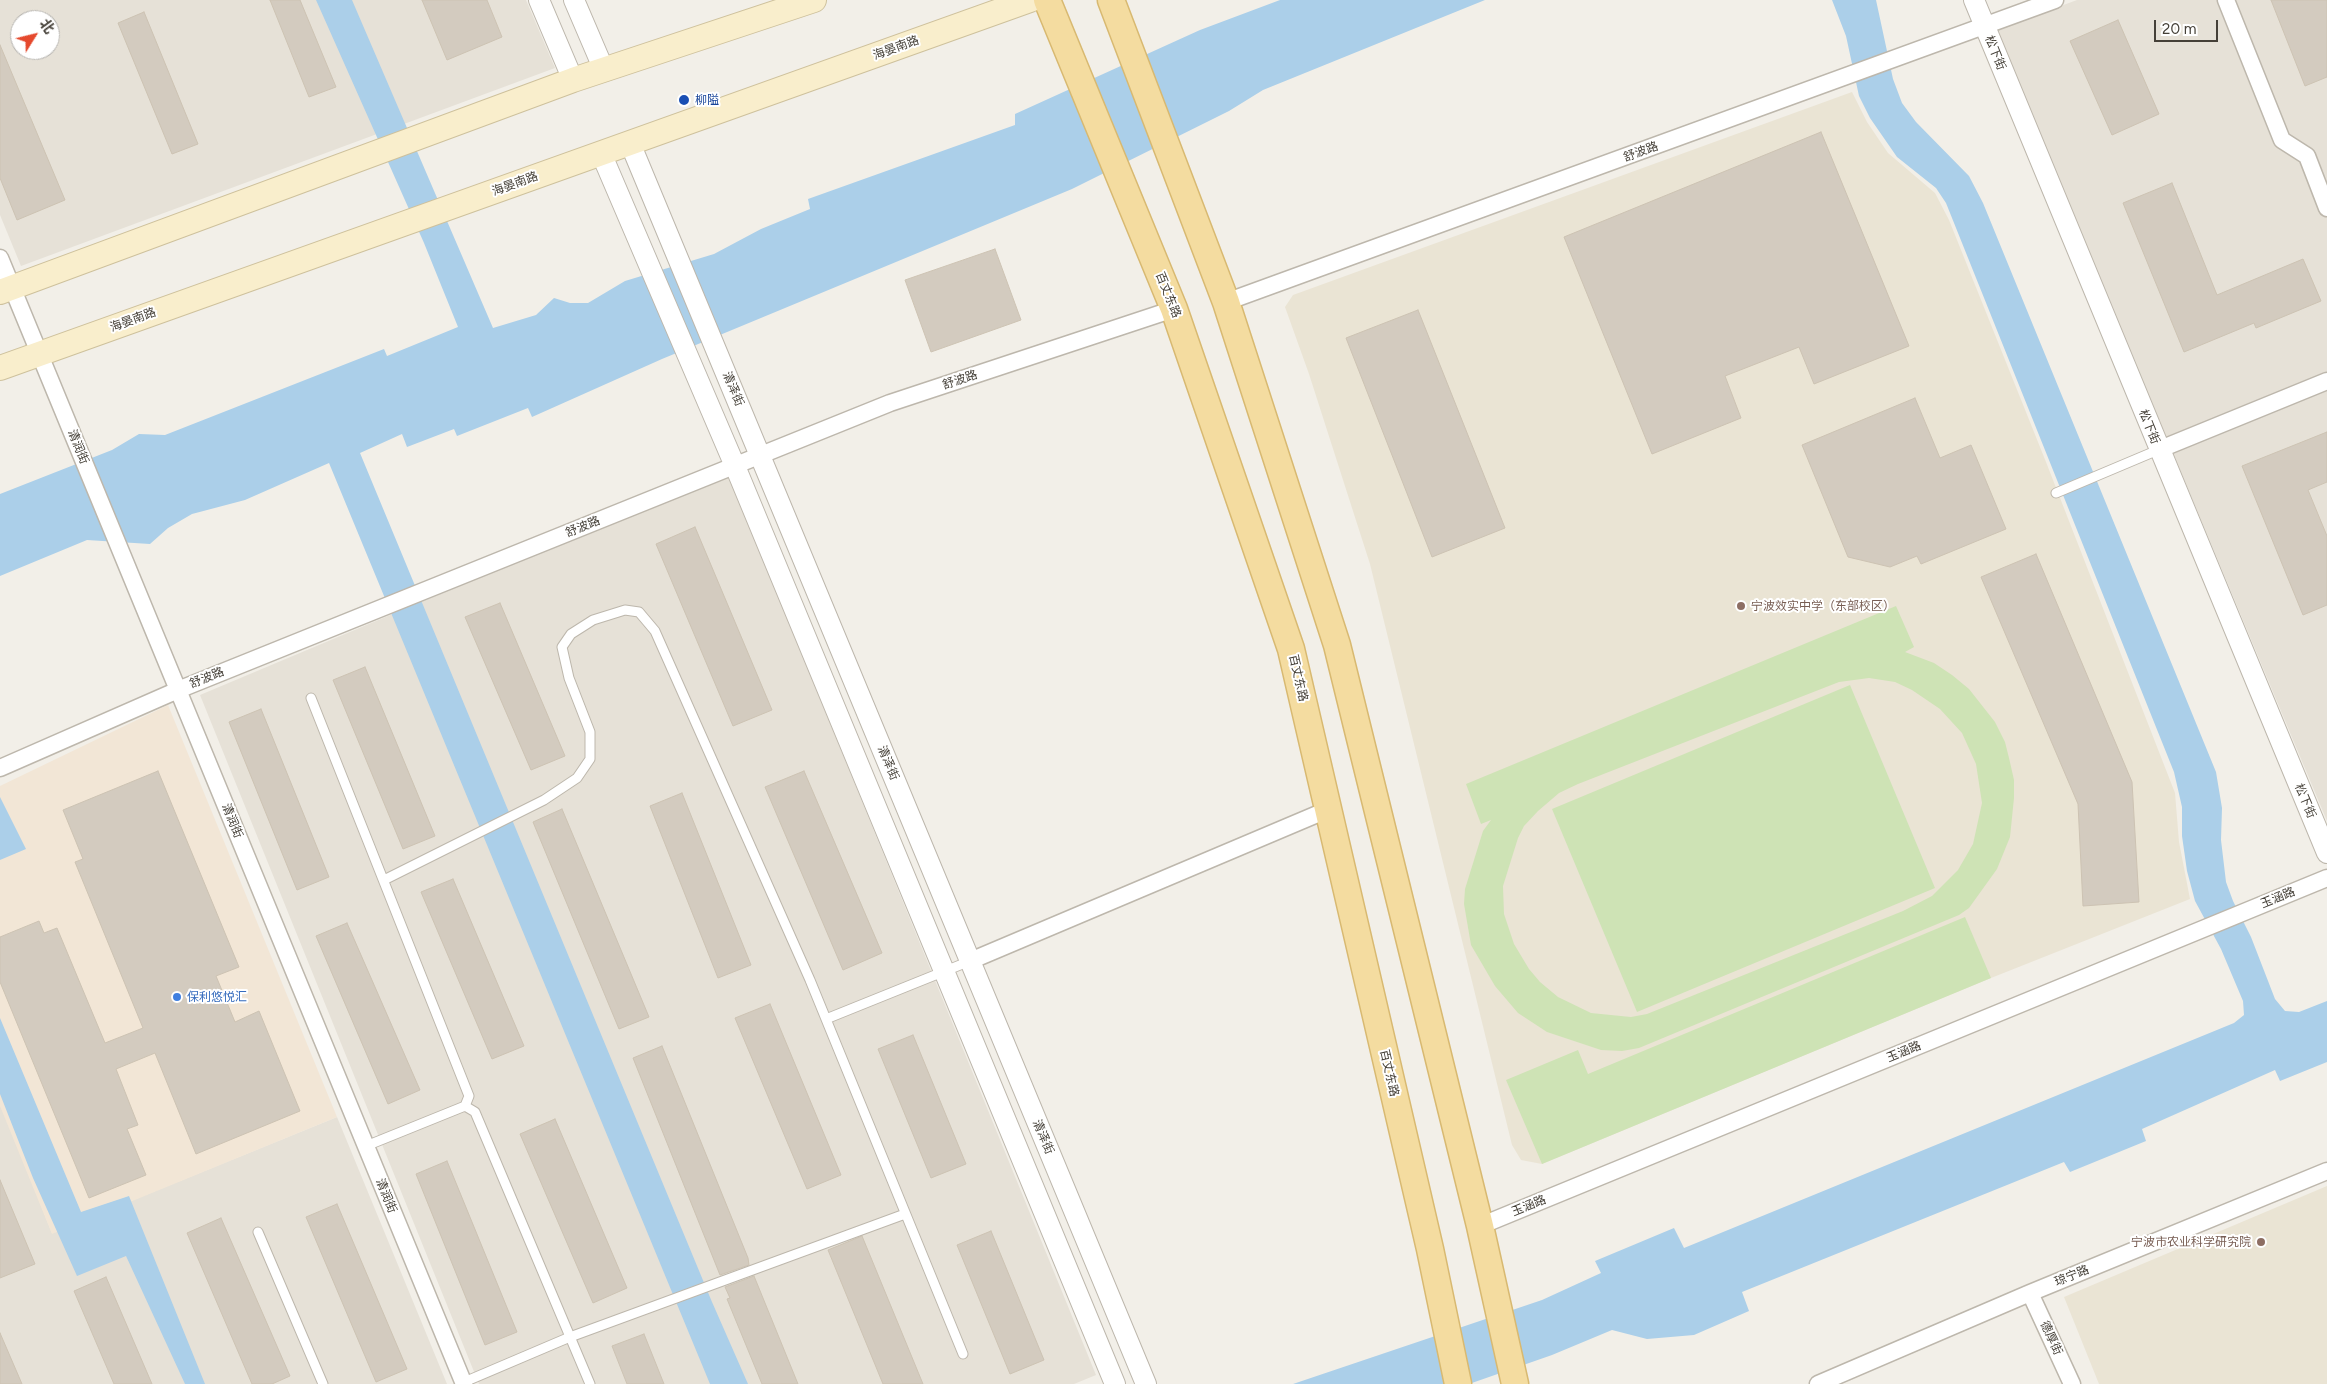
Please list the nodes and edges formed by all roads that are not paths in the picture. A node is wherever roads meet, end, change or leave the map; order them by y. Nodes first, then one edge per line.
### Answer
1 (539, 0) edge
2 (574, 0) edge
3 (814, 0) edge
4 (1030, 0) edge
5 (1046, 0) edge
6 (1111, 0) edge
7 (1974, 0) edge
8 (2055, 0) edge
9 (2226, 0) edge
10 (1985, 27) junction
11 (604, 70) junction
12 (573, 80) junction
13 (630, 143) junction
14 (601, 153) junction
15 (2327, 208) edge
16 (0, 258) edge
17 (6, 289) edge
18 (1226, 302) junction
19 (1174, 309) junction
20 (39, 354) junction
21 (0, 368) edge
22 (2327, 381) edge
23 (2158, 450) junction
24 (760, 456) junction
25 (735, 466) junction
26 (2056, 492) dead end
27 (178, 690) junction
28 (311, 698) dead end
29 (0, 768) edge
30 (1327, 810) junction
31 (2327, 853) edge
32 (2327, 878) edge
33 (384, 880) junction
34 (970, 961) junction
35 (944, 972) junction
36 (826, 1019) junction
37 (465, 1106) junction
38 (366, 1146) junction
39 (2327, 1171) edge
40 (905, 1214) junction
41 (1480, 1226) junction
42 (258, 1232) dead end
43 (2030, 1293) junction
44 (570, 1337) junction
45 (963, 1354) dead end
46 (323, 1384) edge
47 (462, 1384) edge
48 (590, 1384) edge
49 (1114, 1384) edge
50 (1146, 1384) edge
51 (1458, 1384) edge
52 (1515, 1384) edge
53 (1818, 1384) edge
54 (2072, 1384) edge

1 - 12 street
2 - 11 street
3 - 11 main road
4 - 13 main road, 海晏南路
5 - 19 main road, 百丈东路
6 - 18 main road
7 - 10 street, 松下街
8 - 10 street, 舒波路
9 - 15 street
10 - 18 street, 舒波路
10 - 23 street, 松下街
11 - 12 main road
12 - 17 main road
13 - 14 main road, 海晏南路
13 - 24 street, 清泽街
14 - 20 main road, 海晏南路
14 - 25 street
16 - 17 street, 清润街
17 - 20 street, 清润街
18 - 41 main road
19 - 24 street, 舒波路
19 - 30 main road, 百丈东路
20 - 21 main road, 海晏南路
20 - 27 street, 清润街
22 - 23 street
23 - 26 lane
23 - 31 street, 松下街
24 - 25 street, 舒波路
24 - 34 street, 清泽街
25 - 27 street, 舒波路
25 - 35 street
27 - 29 street, 舒波路
27 - 38 street, 清润街
28 - 33 lane
30 - 34 street
30 - 51 main road, 百丈东路
32 - 41 street, 玉涵路
33 - 36 lane
33 - 37 lane
34 - 35 lane
34 - 50 street, 清泽街
35 - 36 lane
35 - 49 street
36 - 40 lane
37 - 38 lane
37 - 44 lane
38 - 47 street, 清润街
39 - 43 street, 琼宁路
40 - 44 lane
40 - 45 lane
41 - 52 main road
42 - 46 lane
43 - 53 street, 琼宁路
43 - 54 street, 德厚街
44 - 47 lane
44 - 48 lane

